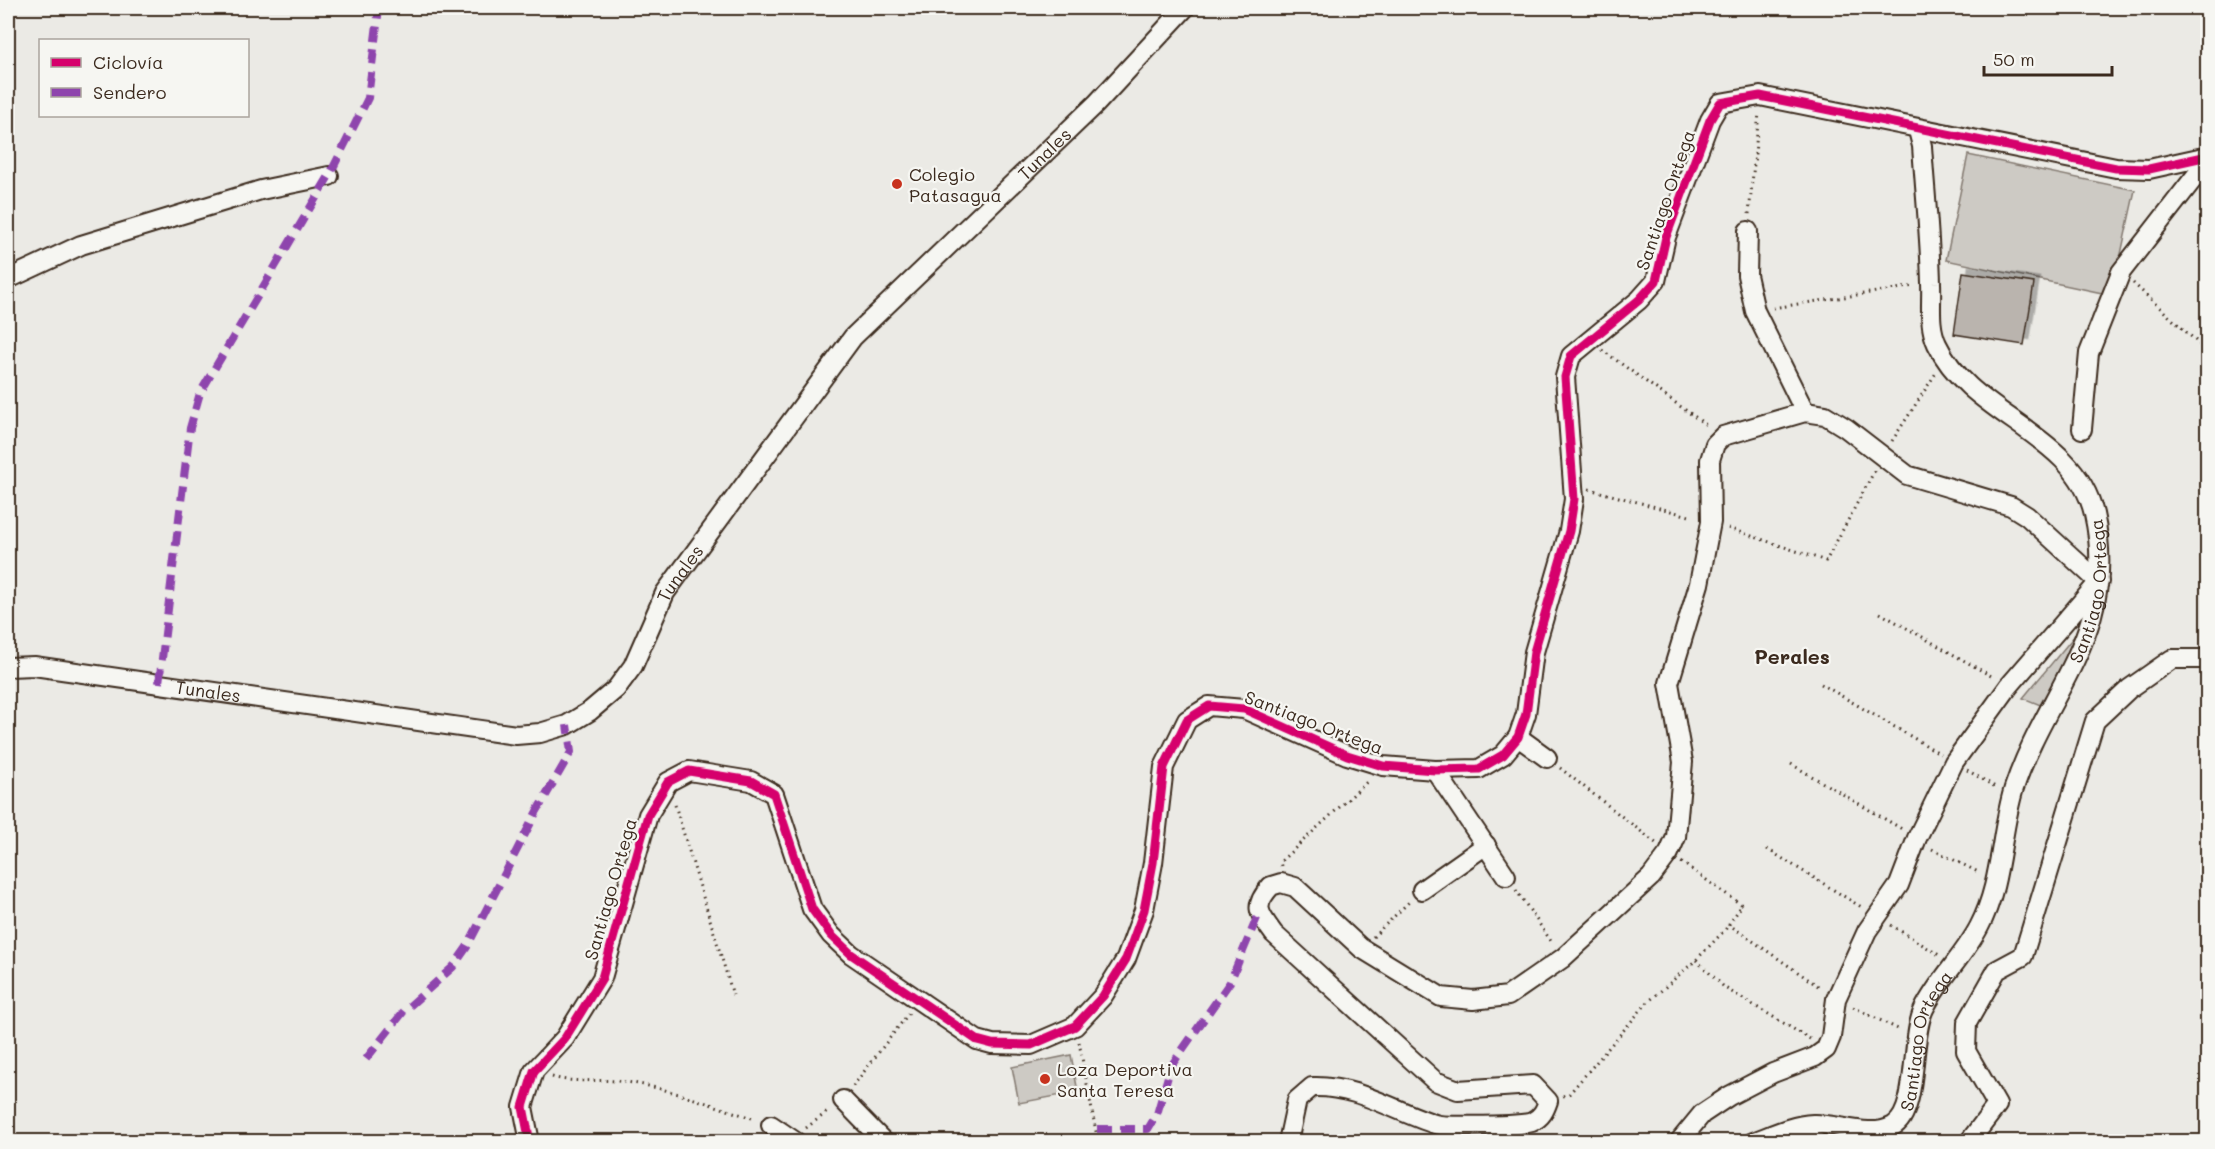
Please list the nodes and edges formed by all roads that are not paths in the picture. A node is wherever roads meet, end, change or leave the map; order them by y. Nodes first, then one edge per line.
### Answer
1 (1185, 8) edge
2 (1918, 130) junction
3 (2208, 158) edge
4 (328, 176) dead end
5 (1748, 231) road end
6 (8, 279) edge
7 (1806, 412) junction
8 (2082, 429) dead end
9 (2099, 582) junction
10 (2208, 659) edge
11 (8, 667) edge
12 (1518, 737) junction
13 (1547, 758) road end
14 (1435, 770) junction
15 (1486, 845) junction
16 (1506, 876) road end
17 (1422, 890) road end
18 (843, 1100) road end
19 (771, 1125) road end
20 (794, 1140) edge
21 (530, 1142) edge
22 (884, 1142) edge
23 (1288, 1142) edge
24 (1679, 1142) edge
25 (1753, 1142) edge
26 (1802, 1142) edge
27 (1817, 1142) edge
28 (1969, 1142) edge

1 - 11 street, Tunales
2 - 3 street
2 - 9 street, Santiago Ortega
2 - 12 street, Santiago Ortega
3 - 8 street
4 - 6 street
5 - 7 street
7 - 9 street
7 - 23 street
9 - 24 street
9 - 25 street, Santiago Ortega
10 - 28 street
12 - 13 street
12 - 14 street, Santiago Ortega
14 - 15 street
14 - 21 street, Santiago Ortega
15 - 16 street
15 - 17 street
18 - 22 street
19 - 20 street
26 - 27 street

